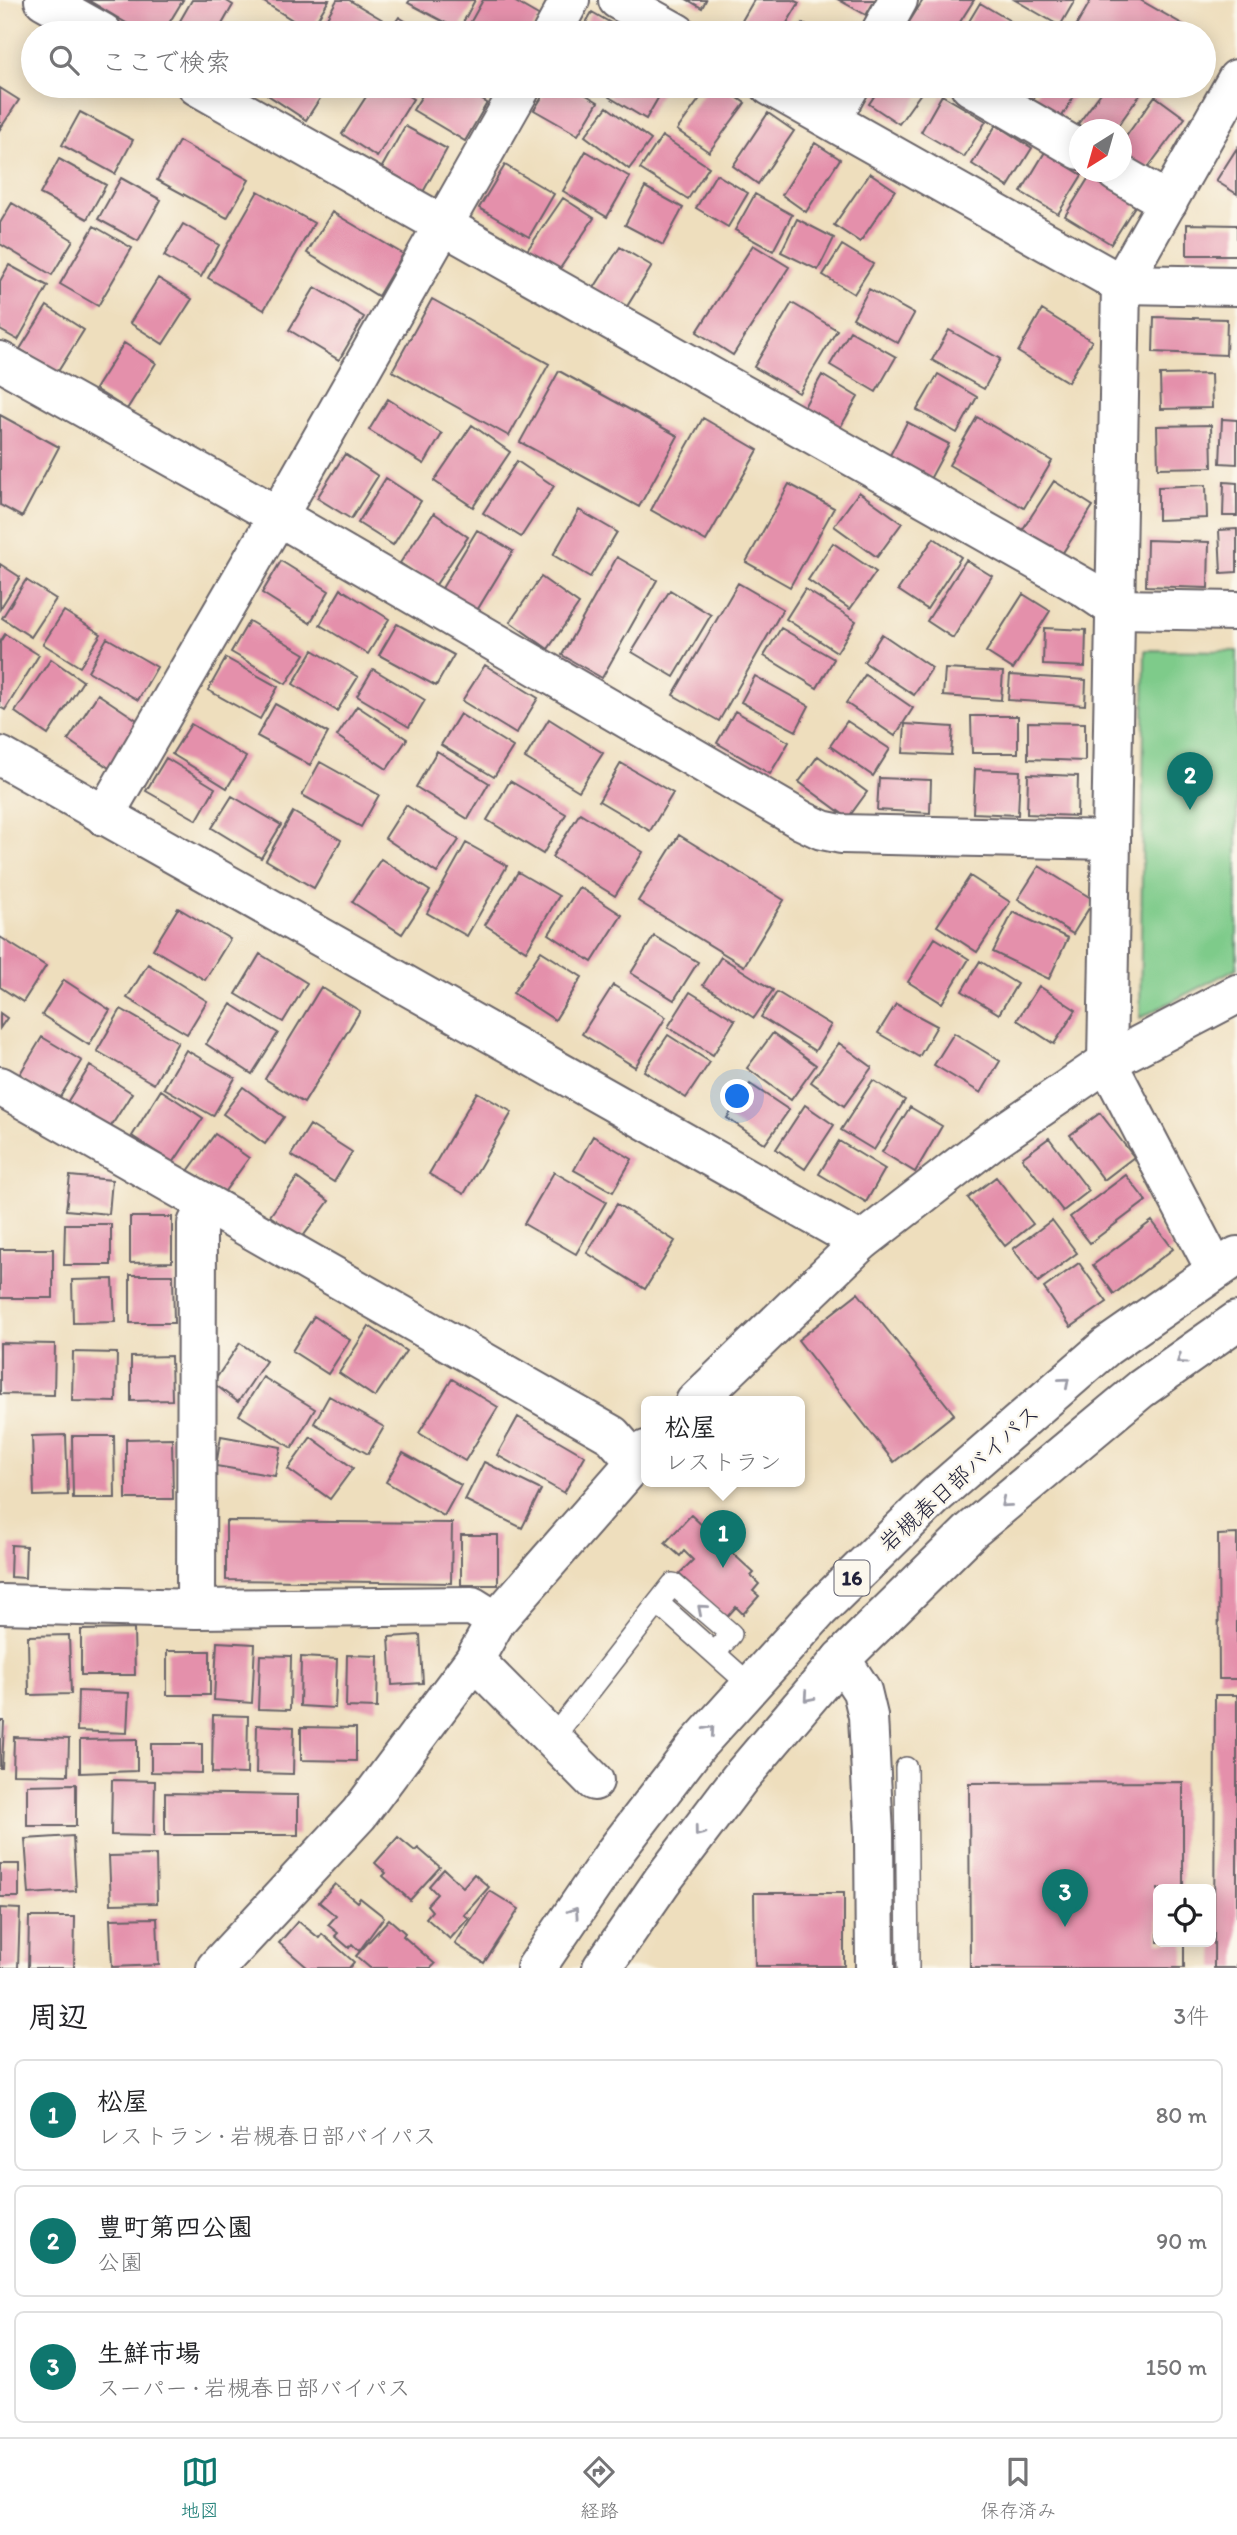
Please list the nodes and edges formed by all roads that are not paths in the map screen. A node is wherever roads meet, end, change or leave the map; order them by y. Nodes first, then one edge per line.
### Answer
1 (44, 0) edge
2 (570, 0) edge
3 (618, 0) edge
4 (898, 0) edge
5 (82, 21) edge
6 (559, 21) edge
7 (656, 21) edge
8 (887, 21) edge
9 (1237, 79) edge
10 (218, 98) edge
11 (515, 98) edge
12 (792, 98) edge
13 (843, 98) edge
14 (991, 98) edge
15 (831, 120) junction
16 (1069, 144) edge
17 (1132, 181) edge
18 (1168, 202) junction
19 (444, 224) junction
20 (1121, 284) junction
21 (1237, 286) edge
22 (0, 361) edge
23 (278, 516) junction
24 (1116, 609) junction
25 (1237, 611) edge
26 (0, 757) edge
27 (104, 816) junction
28 (1111, 840) junction
29 (1237, 994) edge
30 (1107, 1062) junction
31 (0, 1086) edge
32 (207, 1204) junction
33 (862, 1242) junction
34 (1226, 1263) edge
35 (1237, 1321) edge
36 (701, 1396) edge
37 (640, 1455) edge
38 (0, 1604) edge
39 (196, 1609) junction
40 (496, 1621) junction
41 (841, 1659) junction
42 (474, 1660) junction
43 (750, 1685) junction
44 (552, 1739) junction
45 (906, 1768) dead end
46 (594, 1781) dead end
47 (891, 1832) junction
48 (216, 1968) edge
49 (536, 1968) edge
50 (602, 1968) edge
51 (875, 1968) edge
52 (908, 1968) edge

1 - 5 main road
2 - 6 main road
3 - 7 main road
4 - 8 main road
9 - 18 main road
10 - 19 main road
11 - 19 main road
12 - 15 main road
13 - 15 main road
14 - 16 main road
15 - 20 main road
17 - 18 main road
18 - 20 main road
19 - 23 main road
19 - 24 main road
20 - 21 main road
20 - 24 main road
22 - 23 main road
23 - 27 main road
23 - 28 main road
24 - 25 main road
24 - 28 main road
26 - 27 main road
27 - 33 main road
28 - 30 main road
29 - 30 main road
30 - 33 main road
30 - 34 main road
31 - 32 main road
32 - 37 main road
32 - 39 main road
33 - 36 main road
43 -> 34 main road, 岩槻春日部バイパス / 16
35 -> 41 main road, 岩槻春日部バイパス / 16
37 - 40 main road
38 - 39 main road
39 - 40 main road
40 - 42 main road
41 - 47 main road
41 -> 50 main road, 岩槻春日部バイパス / 16
42 - 44 main road
42 - 48 main road
43 - 44 lane
49 -> 43 main road, 岩槻春日部バイパス / 16
44 - 46 main road
45 - 47 lane
47 - 51 main road
47 - 52 lane

